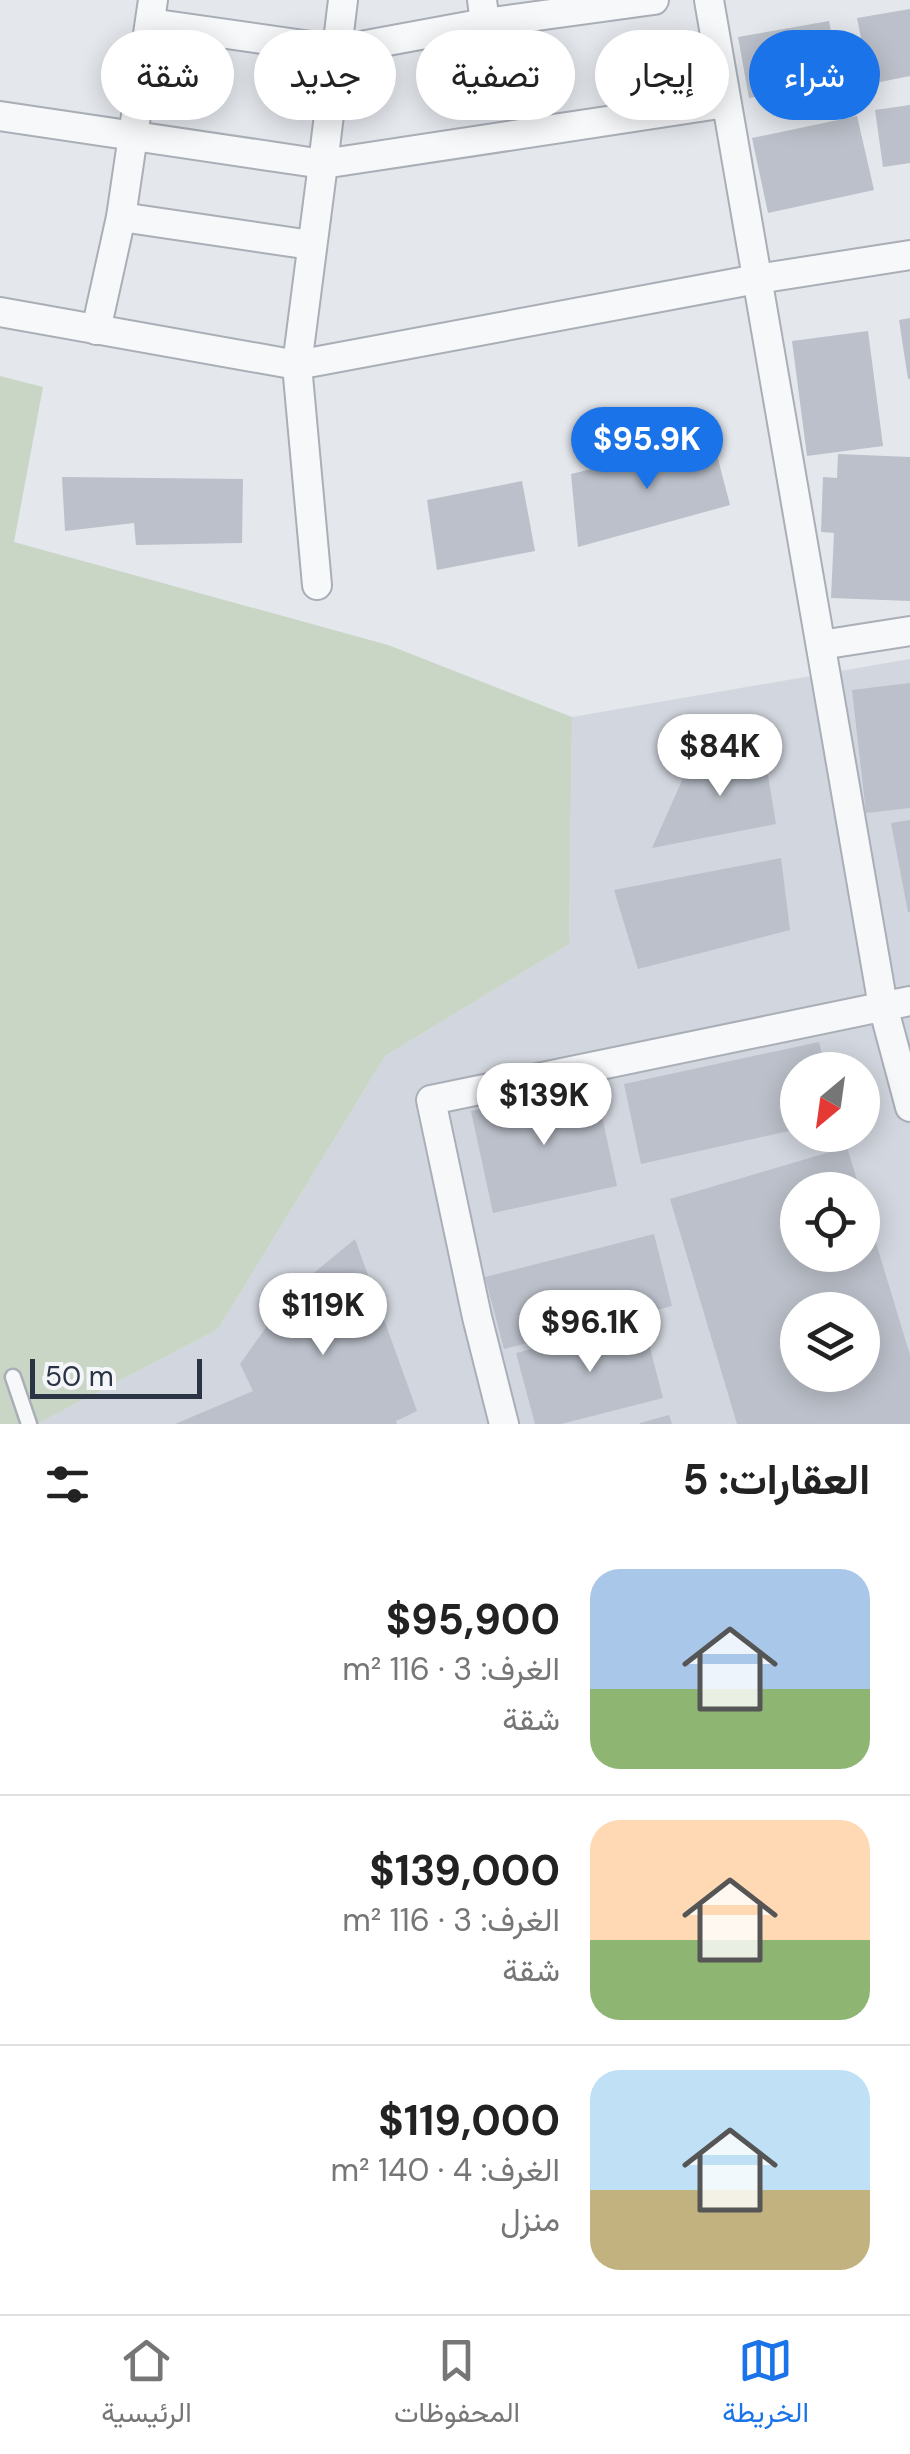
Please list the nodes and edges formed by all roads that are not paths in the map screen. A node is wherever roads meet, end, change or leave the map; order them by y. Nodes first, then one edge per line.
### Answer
1 (343, 0) edge
2 (654, 0) edge
3 (709, 0) edge
4 (152, 12) edge
5 (483, 12) edge
6 (340, 30) edge
7 (714, 30) edge
8 (254, 33) edge
9 (396, 35) edge
10 (0, 116) edge
11 (329, 120) edge
12 (614, 120) edge
13 (729, 120) edge
14 (133, 136) junction
15 (323, 164) junction
16 (121, 217) junction
17 (310, 245) junction
18 (910, 255) edge
19 (757, 279) junction
20 (0, 312) edge
21 (96, 330) junction
22 (297, 365) junction
23 (317, 585) dead end
24 (910, 630) edge
25 (822, 646) junction
26 (897, 1004) edge
27 (910, 1107) edge
28 (13, 1376) dead end
29 (28, 1424) edge
30 (504, 1424) edge

1 - 6 street
2 - 5 street
3 - 7 street
4 - 8 street
4 - 14 street
5 - 9 street
10 - 14 street
11 - 15 street
12 - 15 street
13 - 19 street
14 - 15 street
14 - 16 street
15 - 17 street
16 - 17 street
16 - 21 street
17 - 22 street
18 - 19 street
19 - 22 street
19 - 25 street
20 - 21 street
21 - 22 street
22 - 23 street
24 - 25 street
25 - 26 street
26 - 27 street
26 - 30 street
28 - 29 lane

